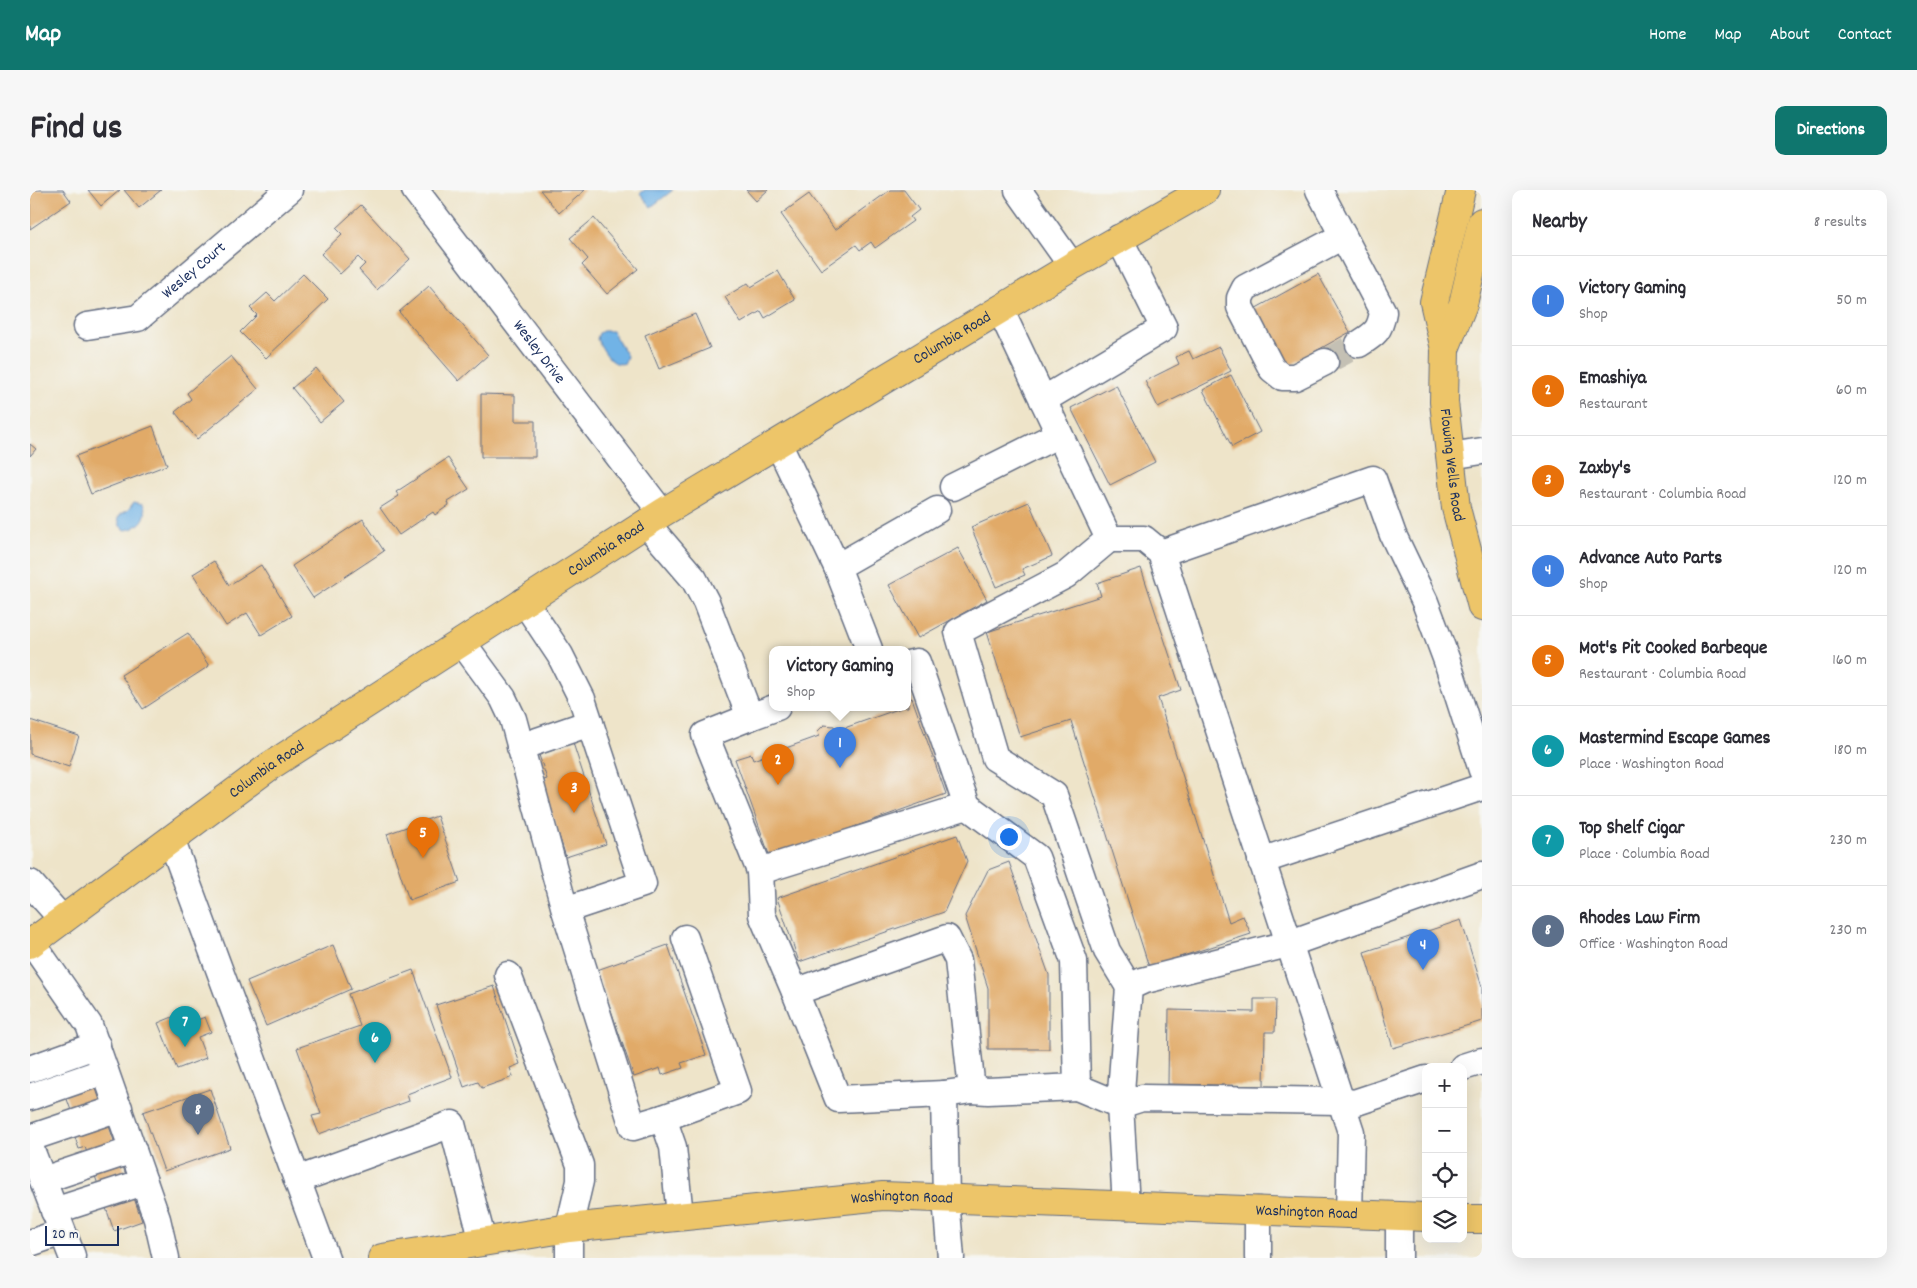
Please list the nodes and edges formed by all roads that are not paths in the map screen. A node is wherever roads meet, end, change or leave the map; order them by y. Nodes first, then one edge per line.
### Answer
1 (289, 190) edge
2 (415, 190) edge
3 (1018, 190) edge
4 (1205, 190) edge
5 (1318, 190) edge
6 (1456, 196) edge
7 (1482, 222) edge
8 (1343, 236) junction
9 (1119, 238) junction
10 (1072, 266) junction
11 (1000, 309) junction
12 (87, 326) dead end
13 (1359, 344) tunnel mouth
14 (1445, 349) junction
15 (1325, 362) tunnel mouth
16 (1043, 400) junction
17 (1059, 434) junction
18 (778, 443) junction
19 (1482, 452) edge
20 (1450, 456) junction
21 (953, 487) dead end
22 (937, 510) dead end
23 (654, 518) junction
24 (1109, 539) junction
25 (1161, 552) junction
26 (838, 567) junction
27 (524, 602) junction
28 (1482, 607) edge
29 (462, 642) junction
30 (868, 646) edge
31 (911, 663) edge
32 (769, 710) edge
33 (750, 717) junction
34 (590, 723) junction
35 (520, 747) junction
36 (1482, 770) edge
37 (1482, 787) edge
38 (967, 806) junction
39 (171, 840) junction
40 (1261, 861) junction
41 (760, 870) junction
42 (1482, 875) edge
43 (30, 883) edge
44 (565, 910) junction
45 (63, 920) junction
46 (685, 938) dead end
47 (31, 944) edge
48 (1288, 944) junction
49 (508, 975) dead end
50 (1128, 987) junction
51 (796, 992) junction
52 (97, 1046) junction
53 (1482, 1061) edge
54 (1467, 1066) edge
55 (30, 1069) edge
56 (106, 1071) junction
57 (1422, 1081) edge
58 (1077, 1087) junction
59 (972, 1090) junction
60 (944, 1094) junction
61 (30, 1097) edge
62 (1339, 1101) junction
63 (1120, 1105) junction
64 (119, 1108) junction
65 (664, 1118) junction
66 (30, 1138) edge
67 (30, 1147) edge
68 (133, 1150) junction
69 (43, 1180) junction
70 (297, 1180) junction
71 (144, 1182) junction
72 (946, 1199) junction
73 (1126, 1206) junction
74 (1258, 1210) junction
75 (1349, 1214) junction
76 (680, 1216) junction
77 (1413, 1217) edge
78 (1467, 1219) edge
79 (1482, 1219) edge
80 (58, 1221) junction
81 (569, 1228) junction
82 (483, 1242) junction
83 (30, 1243) edge
84 (72, 1256) dead end
85 (166, 1258) edge
86 (326, 1258) edge
87 (382, 1258) edge
88 (569, 1258) edge
89 (951, 1258) edge
90 (1258, 1258) edge
91 (1399, 1258) edge

1 - 12 street, Wesley Court
2 - 23 street, Wesley Drive
3 - 10 street
4 - 9 main road, Columbia Road
5 - 8 street
6 - 14 main road, Flowing Wells Road
7 - 14 main road, Flowing Wells Road
8 - 13 street
8 - 15 street
9 - 10 main road, Columbia Road
9 - 16 street
10 - 11 main road, Columbia Road
11 - 16 street
11 - 18 main road, Columbia Road
14 - 20 main road, Flowing Wells Road
16 - 17 street
17 - 21 street
17 - 24 street
18 - 23 main road, Columbia Road
18 - 26 street
19 - 20 street
20 - 28 main road, Flowing Wells Road
22 - 26 street
23 - 27 main road, Columbia Road
23 - 33 street, Wesley Drive
24 - 25 street
24 - 50 street
25 - 36 street
25 - 40 street
26 - 30 street
27 - 29 main road, Columbia Road
27 - 34 street
29 - 35 street
29 - 39 main road, Columbia Road
31 - 38 street
32 - 33 street
33 - 41 street
34 - 35 street
34 - 44 street
35 - 44 street
37 - 40 street
38 - 41 street
38 - 58 street
39 - 45 main road, Columbia Road
39 - 70 street
40 - 48 street
41 - 51 street
42 - 48 street
43 - 45 street
44 - 65 street
45 - 47 main road, Columbia Road
46 - 65 street
47 - 52 street
48 - 50 street
48 - 62 street
49 - 81 street
50 - 63 street
51 - 59 street
51 - 60 street
52 - 55 street
52 - 56 street
53 - 54 street
56 - 61 street
56 - 64 street
57 - 62 street
58 - 59 street
58 - 63 street
59 - 60 street
60 - 72 street
62 - 63 street
62 - 75 street
63 - 73 street
64 - 66 street
64 - 68 street
65 - 76 street
67 - 69 street
68 - 69 street
68 - 71 street
69 - 80 street
70 - 82 street
70 - 86 street
71 - 80 street
71 - 85 street
72 - 73 main road, Washington Road
72 - 76 main road, Washington Road
72 - 89 street
73 - 74 main road, Washington Road
74 - 75 main road, Washington Road
74 - 90 street
75 - 77 main road, Washington Road
76 - 81 main road, Washington Road
77 - 91 street
78 - 79 main road
80 - 83 street
80 - 84 street
81 - 82 main road, Washington Road
81 - 88 street
82 - 87 main road, Washington Road

